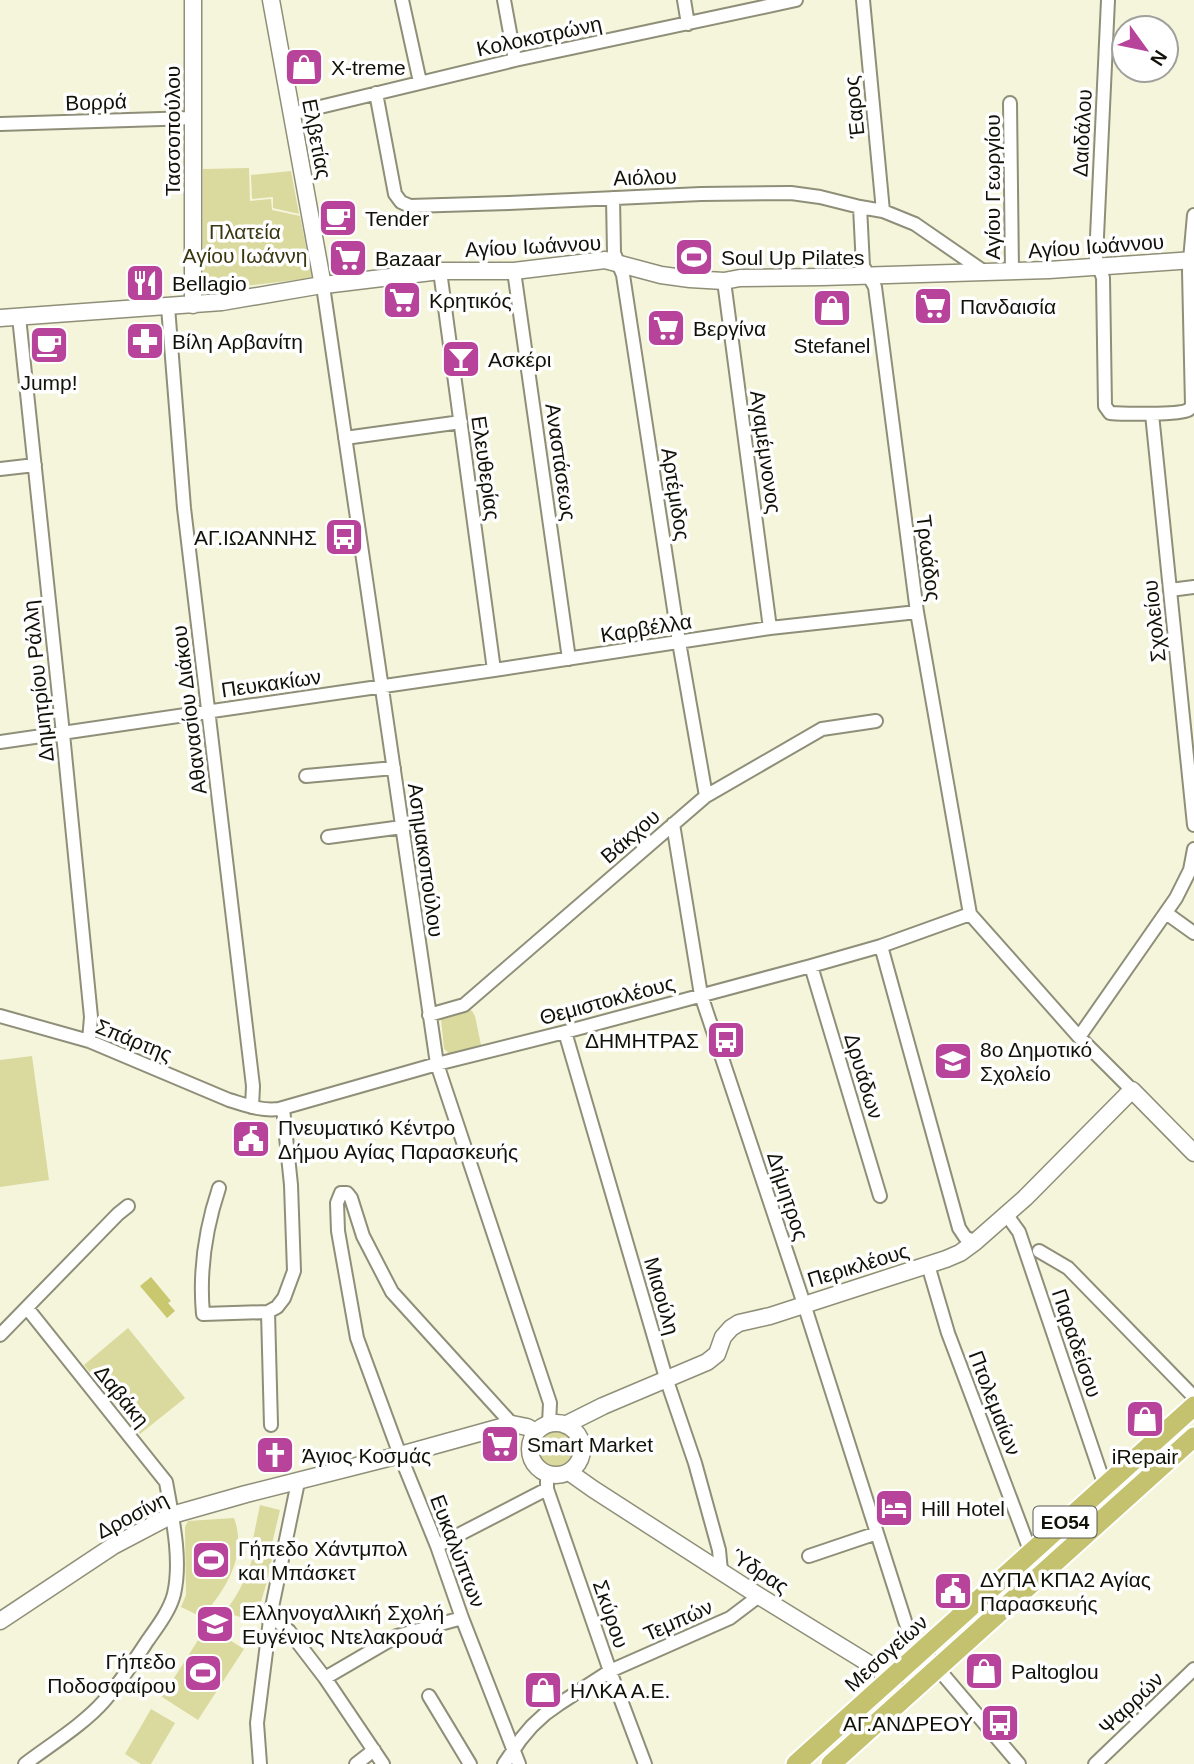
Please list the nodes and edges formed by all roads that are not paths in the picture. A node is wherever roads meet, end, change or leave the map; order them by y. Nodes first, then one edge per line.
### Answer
1 (193, 0) edge
2 (271, 0) edge
3 (402, 0) edge
4 (504, 0) edge
5 (684, 0) edge
6 (796, 0) edge
7 (863, 0) edge
8 (1108, 0) edge
9 (688, 24) junction
10 (515, 60) junction
11 (419, 82) junction
12 (376, 93) junction
13 (1010, 103) dead end
14 (291, 114) junction
15 (193, 118) junction
16 (0, 124) edge
17 (613, 198) junction
18 (860, 207) junction
19 (883, 211) junction
20 (1194, 215) edge
21 (1192, 260) edge
22 (618, 264) junction
23 (1099, 267) junction
24 (440, 271) junction
25 (514, 271) junction
26 (1012, 272) junction
27 (986, 273) junction
28 (869, 276) junction
29 (724, 281) junction
30 (323, 286) junction
31 (193, 305) junction
32 (168, 307) junction
33 (19, 317) junction
34 (0, 318) edge
35 (1152, 414) junction
36 (461, 422) junction
37 (345, 438) junction
38 (36, 465) junction
39 (0, 469) edge
40 (1194, 587) edge
41 (1170, 590) junction
42 (917, 612) junction
43 (770, 628) junction
44 (680, 642) junction
45 (569, 659) junction
46 (494, 670) junction
47 (382, 687) junction
48 (208, 711) junction
49 (876, 721) dead end
50 (64, 734) junction
51 (0, 742) edge
52 (1191, 758) edge
53 (394, 768) junction
54 (306, 776) dead end
55 (706, 796) junction
56 (673, 824) junction
57 (1194, 825) edge
58 (402, 827) junction
59 (328, 837) dead end
60 (1194, 849) edge
61 (1166, 913) junction
62 (970, 914) junction
63 (1194, 933) edge
64 (881, 946) junction
65 (811, 966) junction
66 (701, 995) junction
67 (429, 1015) junction
68 (0, 1016) edge
69 (565, 1032) junction
70 (1079, 1037) junction
71 (89, 1041) junction
72 (437, 1064) junction
73 (1132, 1090) junction
74 (252, 1107) junction
75 (283, 1108) junction
76 (1194, 1153) edge
77 (219, 1188) dead end
78 (880, 1196) dead end
79 (128, 1206) dead end
80 (1006, 1214) junction
81 (975, 1242) junction
82 (1038, 1251) dead end
83 (928, 1265) junction
84 (804, 1304) junction
85 (27, 1307) junction
86 (268, 1312) junction
87 (0, 1335) edge
88 (666, 1378) junction
89 (1194, 1397) edge
90 (1194, 1406) edge
91 (512, 1424) junction
92 (271, 1425) dead end
93 (550, 1427) junction
94 (1194, 1437) edge
95 (400, 1455) junction
96 (569, 1472) junction
97 (547, 1481) junction
98 (298, 1482) junction
99 (1105, 1486) junction
100 (172, 1515) junction
101 (877, 1533) junction
102 (438, 1546) junction
103 (1031, 1553) junction
104 (809, 1556) dead end
105 (721, 1571) junction
106 (759, 1596) junction
107 (462, 1618) junction
108 (270, 1619) junction
109 (0, 1621) edge
110 (923, 1651) junction
111 (937, 1668) junction
112 (1194, 1669) edge
113 (610, 1671) junction
114 (893, 1677) junction
115 (325, 1678) junction
116 (429, 1696) dead end
117 (374, 1750) junction
118 (513, 1751) junction
119 (24, 1764) edge
120 (260, 1764) edge
121 (356, 1764) edge
122 (383, 1764) edge
123 (470, 1764) edge
124 (504, 1764) edge
125 (519, 1764) edge
126 (645, 1764) edge
127 (796, 1764) edge
128 (831, 1764) edge
129 (1019, 1764) edge
130 (1095, 1764) edge

1 - 15 street, Τασσοπούλου
2 - 14 street, Ελβετίας
3 - 11 street
4 - 10 street
5 - 9 street
6 - 9 street, Κολοκοτρώνη
7 - 19 street, Έαρος
8 - 23 street, Δαιδάλου
9 - 10 street, Κολοκοτρώνη
10 - 11 street, Κολοκοτρώνη
11 - 12 street, Κολοκοτρώνη
12 - 14 street, Κολοκοτρώνη
12 - 17 street, Αιόλου
13 - 26 street, Αγίου Γεωργίου
14 - 30 street, Ελβετίας
15 - 16 street, Βορρά
15 - 31 street, Τασσοπούλου
17 - 18 street, Αιόλου
17 - 22 street, Αρτέμιδος
18 - 19 street, Αιόλου
18 - 28 street, Τρωάδος
19 - 27 street, Αιόλου
20 - 21 street
21 - 23 street, Αγίου Ιωάννου
21 - 35 street
22 - 25 street, Αγίου Ιωάννου
22 - 29 street, Αγίου Ιωάννου
22 - 44 street, Αρτέμιδος
23 - 26 street, Αγίου Ιωάννου
23 - 35 street
24 - 25 street, Αγίου Ιωάννου
24 - 30 street, Αγίου Ιωάννου
24 - 36 street, Ελευθερίας
25 - 45 street, Αναστάσεως
26 - 27 street, Αγίου Ιωάννου
27 - 28 street, Αγίου Ιωάννου
28 - 29 street, Αγίου Ιωάννου
28 - 42 street, Τρωάδος
29 - 43 street, Αγαμέμνονος
30 - 31 street, Αγίου Ιωάννου
30 - 37 street, Ασημακοπούλου
31 - 32 street, Αγίου Ιωάννου
32 - 33 street, Αγίου Ιωάννου
32 - 48 street, Αθανασίου Διάκου
33 - 34 street, Αγίου Ιωάννου
33 - 38 street, Δημητρίου Ράλλη
35 - 41 street, Σχολείου
36 - 37 street
36 - 46 street, Ελευθερίας
37 - 47 street, Ασημακοπούλου
38 - 39 street
38 - 50 street, Δημητρίου Ράλλη
40 - 41 street
41 - 52 street, Σχολείου
42 - 43 street, Καρβέλλα
42 - 62 street, Τρωάδος
43 - 44 street, Καρβέλλα
44 - 45 street, Καρβέλλα
44 - 55 street, Αρτέμιδος
45 - 46 street, Καρβέλλα
46 - 47 street, Καρβέλλα
47 - 48 street, Πευκακίων
47 - 53 street, Ασημακοπούλου
48 - 50 street, Πευκακίων
48 - 74 street, Αθανασίου Διάκου
49 - 55 street, Βάκχου
50 - 51 street, Πευκακίων
50 - 71 street, Δημητρίου Ράλλη
52 - 57 street, Σχολείου
53 - 54 street
53 - 58 street, Ασημακοπούλου
55 - 56 street, Βάκχου
56 - 66 street, Δήμητρος
56 - 67 street, Βάκχου
58 - 59 street
58 - 67 street, Ασημακοπούλου
60 - 61 street
61 - 63 street
61 - 70 street
62 - 64 street, Θεμιστοκλέους
62 - 70 street
64 - 65 street, Θεμιστοκλέους
64 - 81 street
65 - 66 street, Θεμιστοκλέους
65 - 78 street, Δρυάδων
66 - 69 street, Θεμιστοκλέους
66 - 84 street, Δήμητρος
67 - 72 street, Ασημακοπούλου
68 - 71 street, Σπάρτης
69 - 72 street, Θεμιστοκλέους
69 - 88 street, Μιαούλη
70 - 73 street
71 - 74 street, Σπάρτης
72 - 75 street, Θεμιστοκλέους
72 - 93 street, Ασημακοπούλου
73 - 76 street
73 - 80 street, Περικλέους
74 - 75 street, Θεμιστοκλέους
75 - 86 street
77 - 86 street
79 - 85 street
80 - 81 street, Περικλέους
80 - 99 street, Παραδείσου
81 - 83 street, Περικλέους
82 - 89 street
83 - 84 street, Περικλέους
83 - 103 street, Πτολεμαίων
84 - 88 street, Περικλέους
84 - 101 street, Δήμητρος
85 - 87 street
85 - 100 street, Δαβάκη
86 - 92 street
88 - 93 street, Περικλέους
88 - 105 street, Μιαούλη
90 - 99 main road, Μεσογείων / ΕΟ54
91 - 93 street
91 - 95 street
91 - 95 street, Ευκαλύπτων
93 - 96 street
93 - 97 street
94 - 111 main road, ΕΟ54
95 - 98 street
95 - 102 street, Ευκαλύπτων
96 - 97 street
96 - 105 street, Ύδρας
97 - 102 street
97 - 113 street, Σκύρου
98 - 100 street, Δροσίνη
98 - 108 street
99 - 103 main road, Μεσογείων / ΕΟ54
100 - 109 street, Δροσίνη
100 - 119 street, Δαβάκη
101 - 104 street
101 - 110 street, Δήμητρος
102 - 107 street, Ευκαλύπτων
103 - 110 main road, Μεσογείων / ΕΟ54
105 - 106 street, Ύδρας
106 - 113 street, Τεμπών
106 - 114 street, Ύδρας
107 - 115 street
107 - 118 street, Ευκαλύπτων
108 - 115 street
108 - 120 street
110 - 111 street, Δήμητρος
110 - 114 main road, Μεσογείων / ΕΟ54
111 - 114 street
111 - 128 main road, ΕΟ54
111 - 129 street, Δήμητρος
112 - 130 street, Ψαρρών
113 - 118 street, Τεμπών
113 - 126 street, Σκύρου
114 - 127 main road, Μεσογείων / ΕΟ54
115 - 117 street
116 - 123 street
117 - 121 street
117 - 122 street
118 - 124 street, Τεμπών
118 - 125 street, Ευκαλύπτων

